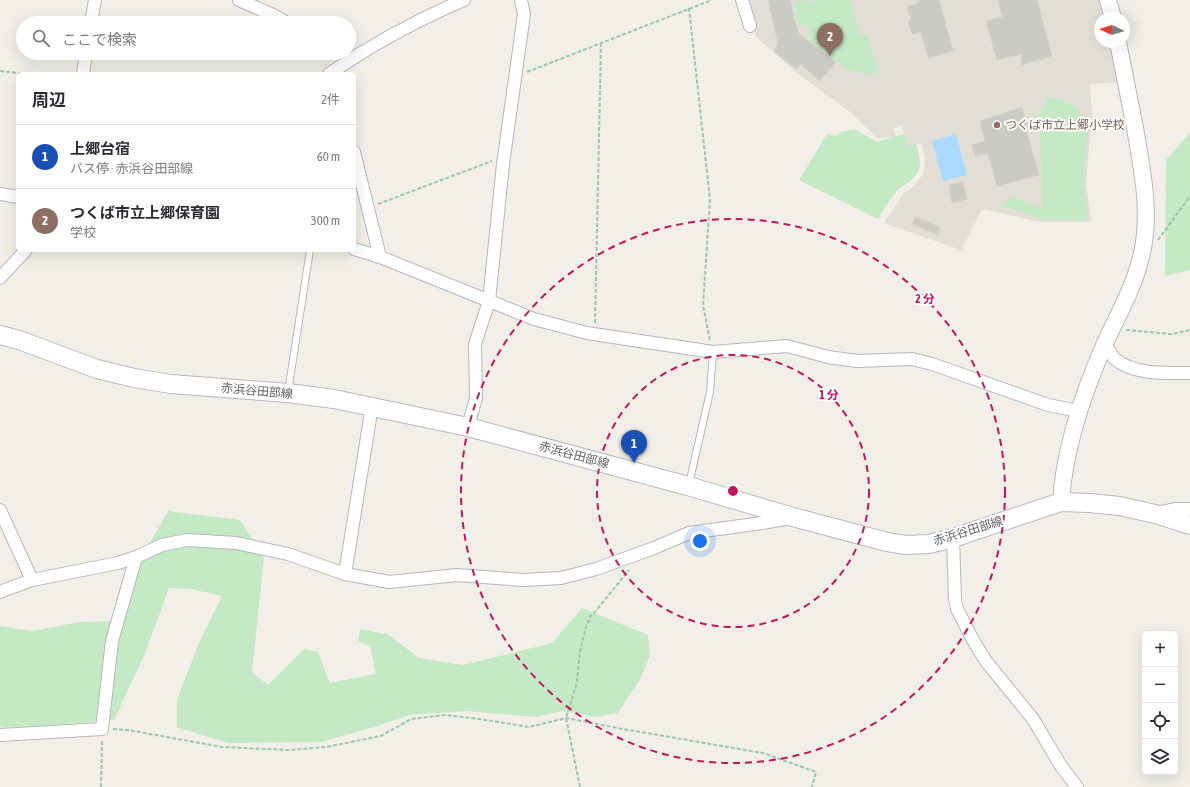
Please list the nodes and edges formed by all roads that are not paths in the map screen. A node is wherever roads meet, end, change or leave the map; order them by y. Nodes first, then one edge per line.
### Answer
1 (95, 0) edge
2 (239, 0) edge
3 (464, 0) edge
4 (521, 0) edge
5 (742, 0) edge
6 (1108, 0) edge
7 (1111, 12) edge
8 (92, 16) edge
9 (275, 16) edge
10 (750, 26) dead end
11 (1119, 48) edge
12 (356, 52) edge
13 (85, 60) edge
14 (345, 60) edge
15 (83, 72) edge
16 (331, 72) edge
17 (356, 160) edge
18 (0, 194) edge
19 (16, 197) edge
20 (356, 250) edge
21 (24, 252) edge
22 (310, 252) edge
23 (380, 257) junction
24 (0, 278) edge
25 (489, 301) junction
26 (0, 335) edge
27 (1105, 344) junction
28 (713, 352) junction
29 (1190, 373) edge
30 (288, 393) junction
31 (372, 406) junction
32 (1079, 411) junction
33 (468, 427) junction
34 (688, 486) junction
35 (1061, 502) junction
36 (1190, 509) edge
37 (0, 510) edge
38 (1155, 514) junction
39 (793, 517) junction
40 (1190, 525) edge
41 (952, 538) junction
42 (136, 557) junction
43 (344, 574) junction
44 (32, 580) junction
45 (0, 592) edge
46 (0, 735) edge
47 (1077, 787) edge

1 - 8 street
2 - 9 street
3 - 12 street
4 - 25 street
5 - 10 street
6 - 7 street
11 - 27 street
13 - 15 street
14 - 16 street
17 - 23 street
18 - 19 street
20 - 23 street
21 - 24 street
22 - 30 lane
23 - 25 street
25 - 28 street
25 - 33 street
26 - 30 main road, 赤浜谷田部線
27 - 29 street
27 - 32 street
28 - 32 street
28 - 34 lane
30 - 31 main road, 赤浜谷田部線
31 - 33 main road, 赤浜谷田部線
31 - 43 street
32 - 35 street
33 - 34 main road, 赤浜谷田部線
34 - 39 main road, 赤浜谷田部線
35 - 38 main road, 赤浜谷田部線
35 - 41 main road, 赤浜谷田部線
36 - 38 street
37 - 44 street
38 - 40 main road, 赤浜谷田部線
39 - 41 main road, 赤浜谷田部線
39 - 43 street
41 - 47 street
42 - 43 street
42 - 44 street
42 - 46 street
44 - 45 street

